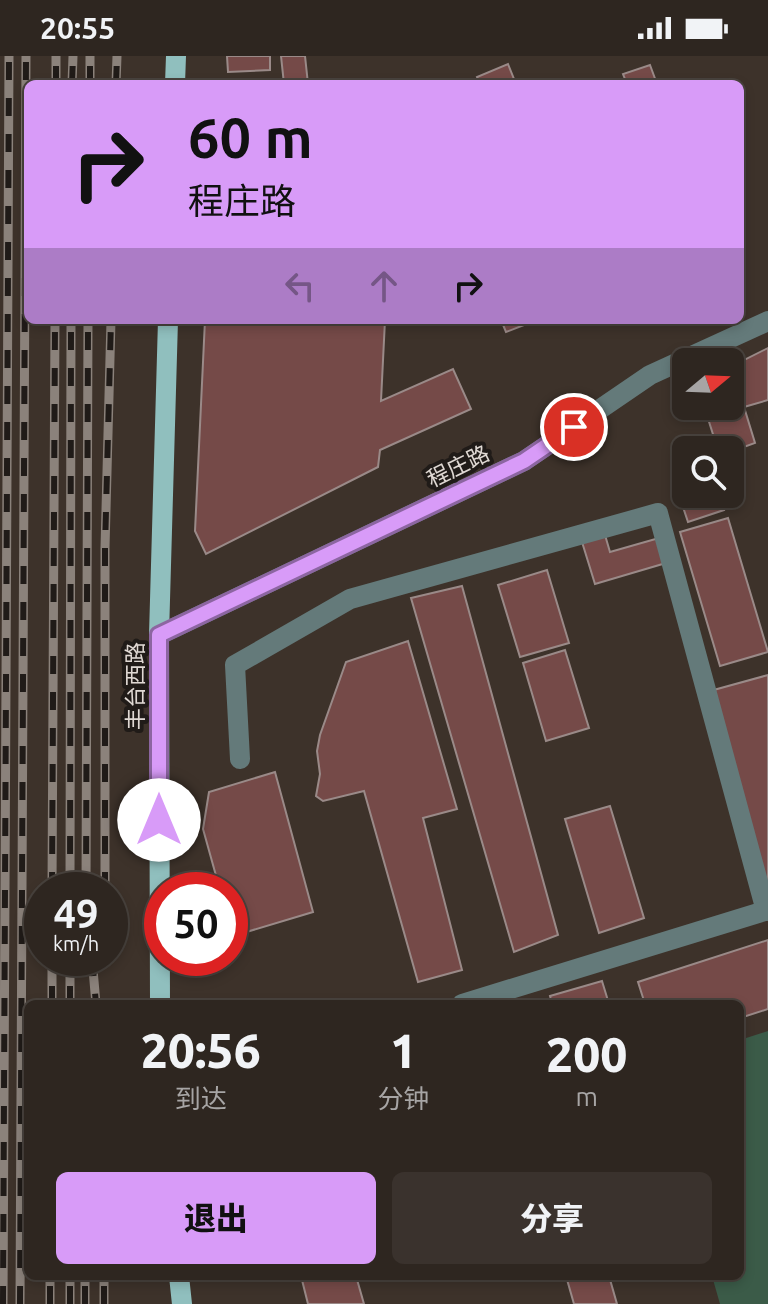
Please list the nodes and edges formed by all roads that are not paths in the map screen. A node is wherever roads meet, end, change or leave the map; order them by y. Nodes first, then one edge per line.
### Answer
1 (176, 56) edge
2 (175, 80) edge
3 (768, 321) edge
4 (168, 324) edge
5 (159, 635) junction
6 (240, 759) dead end
7 (767, 910) edge
8 (160, 1000) edge
9 (475, 1000) edge
10 (179, 1280) edge
11 (182, 1304) edge

1 - 2 main road
3 - 5 street, 程庄路
4 - 5 main road, 丰台西路
5 - 8 main road, 丰台西路
6 - 7 street
7 - 9 street
10 - 11 main road

